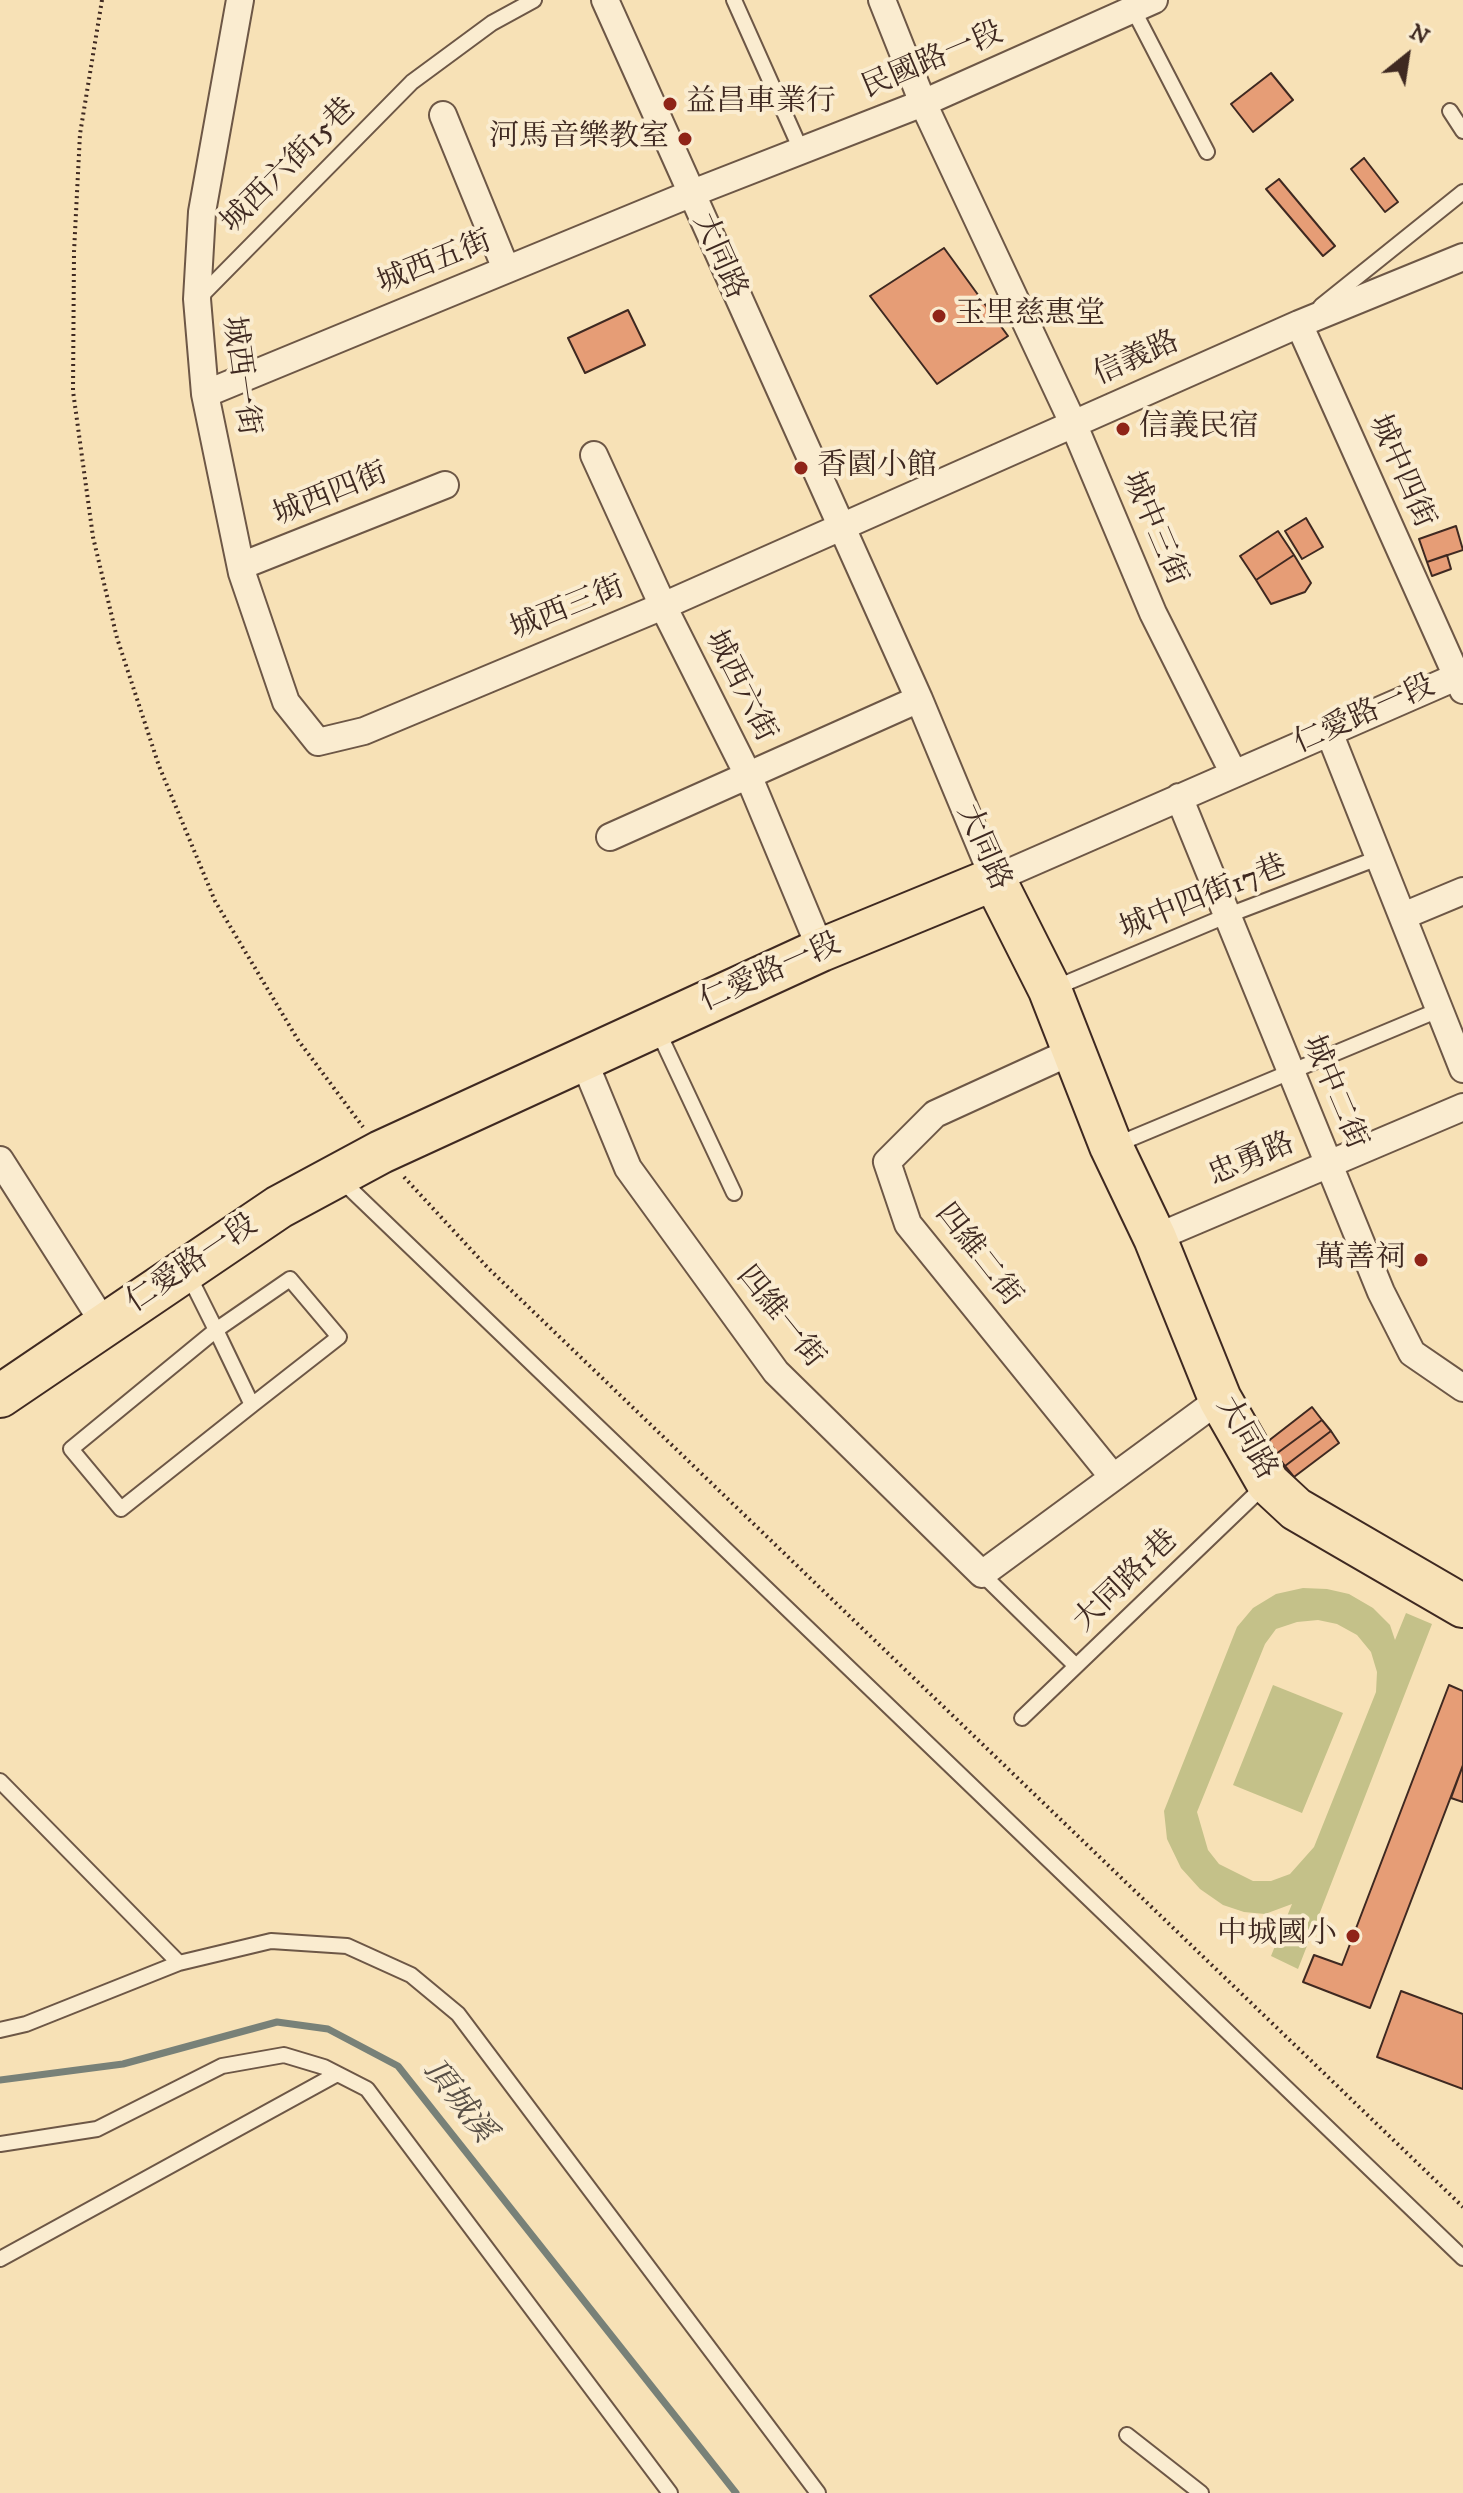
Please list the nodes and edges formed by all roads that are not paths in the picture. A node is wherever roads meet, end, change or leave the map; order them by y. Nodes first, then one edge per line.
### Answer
1 (240, 0) edge
2 (534, 0) edge
3 (605, 0) edge
4 (734, 0) edge
5 (882, 0) edge
6 (1147, 3) edge
7 (923, 103) junction
8 (1450, 111) dead end
9 (443, 115) dead end
10 (1463, 131) edge
11 (801, 150) junction
12 (1207, 152) dead end
13 (1463, 192) edge
14 (690, 194) junction
15 (1463, 257) edge
16 (506, 269) junction
17 (197, 299) junction
18 (1299, 324) junction
19 (205, 394) junction
20 (1073, 423) junction
21 (594, 455) dead end
22 (445, 485) dead end
23 (840, 528) junction
24 (241, 566) junction
25 (663, 606) junction
26 (1461, 680) edge
27 (919, 699) junction
28 (1329, 732) junction
29 (318, 742) joint
30 (1234, 774) junction
31 (748, 775) junction
32 (1179, 797) junction
33 (610, 837) dead end
34 (1378, 858) junction
35 (994, 879) junction
36 (1463, 891) edge
37 (1226, 916) junction
38 (1403, 916) junction
39 (821, 950) junction
40 (1050, 990) junction
41 (1441, 1009) junction
42 (655, 1025) junction
43 (1075, 1050) junction
44 (583, 1059) junction
45 (1463, 1069) edge
46 (1289, 1073) junction
47 (1463, 1107) edge
48 (1111, 1146) junction
49 (0, 1160) edge
50 (1329, 1163) junction
51 (337, 1175) junction
52 (734, 1193) dead end
53 (1155, 1238) junction
54 (186, 1270) junction
55 (105, 1325) junction
56 (216, 1330) junction
57 (1463, 1388) edge
58 (0, 1396) edge
59 (1220, 1399) junction
60 (252, 1405) junction
61 (1113, 1477) junction
62 (1268, 1483) junction
63 (982, 1574) junction
64 (1463, 1606) edge
65 (1076, 1666) junction
66 (1022, 1718) dead end
67 (0, 1781) edge
68 (179, 1963) junction
69 (0, 2030) edge
70 (337, 2074) junction
71 (0, 2144) edge
72 (1463, 2258) edge
73 (0, 2259) edge
74 (1127, 2435) dead end
75 (670, 2493) edge
76 (818, 2493) edge
77 (1201, 2493) edge

1 - 17 street, 城西一街
2 - 17 lane, 城西六街15巷
3 - 14 street, 大同路
4 - 11 lane
5 - 7 street, 城中三街
6 - 7 street, 民國路一段
6 - 12 lane
7 - 11 street, 民國路一段
7 - 20 street, 城中三街
8 - 10 lane
9 - 16 street
11 - 14 street, 民國路一段
13 - 18 lane
14 - 16 street, 城西五街
14 - 23 street, 大同路
15 - 18 street, 信義路
16 - 19 street, 城西五街
17 - 19 street, 城西一街
18 - 20 street, 信義路
18 - 26 street, 城中四街
19 - 24 street, 城西一街
20 - 23 street, 信義路
20 - 30 street, 城中三街
21 - 25 street, 城西六街
22 - 24 street, 城西四街
23 - 25 street, 城西三街
23 - 27 street, 大同路
24 - 29 street, 城西一街
25 - 29 street, 城西三街
25 - 31 street, 城西六街
26 - 28 street, 仁愛路一段
27 - 31 street
27 - 35 street, 大同路
28 - 30 street, 仁愛路一段
28 - 34 street
30 - 32 street, 仁愛路一段
31 - 33 street
31 - 39 street, 城西六街
32 - 35 street, 仁愛路一段
32 - 37 street, 城中二街
34 - 37 lane, 城中四街17巷
34 - 38 street
35 - 39 main road, 仁愛路一段
35 - 40 main road, 大同路
36 - 38 street
37 - 40 lane, 城中四街17巷
37 - 46 street, 城中二街
38 - 41 street
39 - 42 main road, 仁愛路一段
40 - 43 main road, 大同路
41 - 45 street
41 - 46 lane
42 - 44 main road, 仁愛路一段
42 - 52 lane
43 - 48 main road, 大同路
43 - 61 street, 四維二街
44 - 51 main road, 仁愛路一段
44 - 63 street, 四維一街
46 - 48 lane
46 - 50 street, 城中二街
47 - 50 street, 忠勇路
48 - 53 main road, 大同路
49 - 55 street
50 - 53 street, 忠勇路
50 - 57 street, 城中二街
51 - 54 main road, 仁愛路一段
51 - 72 lane
53 - 59 main road, 大同路
54 - 55 main road, 仁愛路一段
54 - 56 lane
55 - 58 main road, 仁愛路一段
56 - 60 lane
56 - 60 lane
56 - 60 lane
59 - 61 street
59 - 62 main road, 大同路
61 - 63 street
62 - 64 main road, 大同路
62 - 65 lane, 大同路1巷
63 - 65 lane, 四維一街
65 - 66 lane, 大同路1巷
67 - 68 lane
68 - 69 lane
68 - 76 lane
70 - 71 lane
70 - 73 lane
70 - 75 lane
74 - 77 lane

